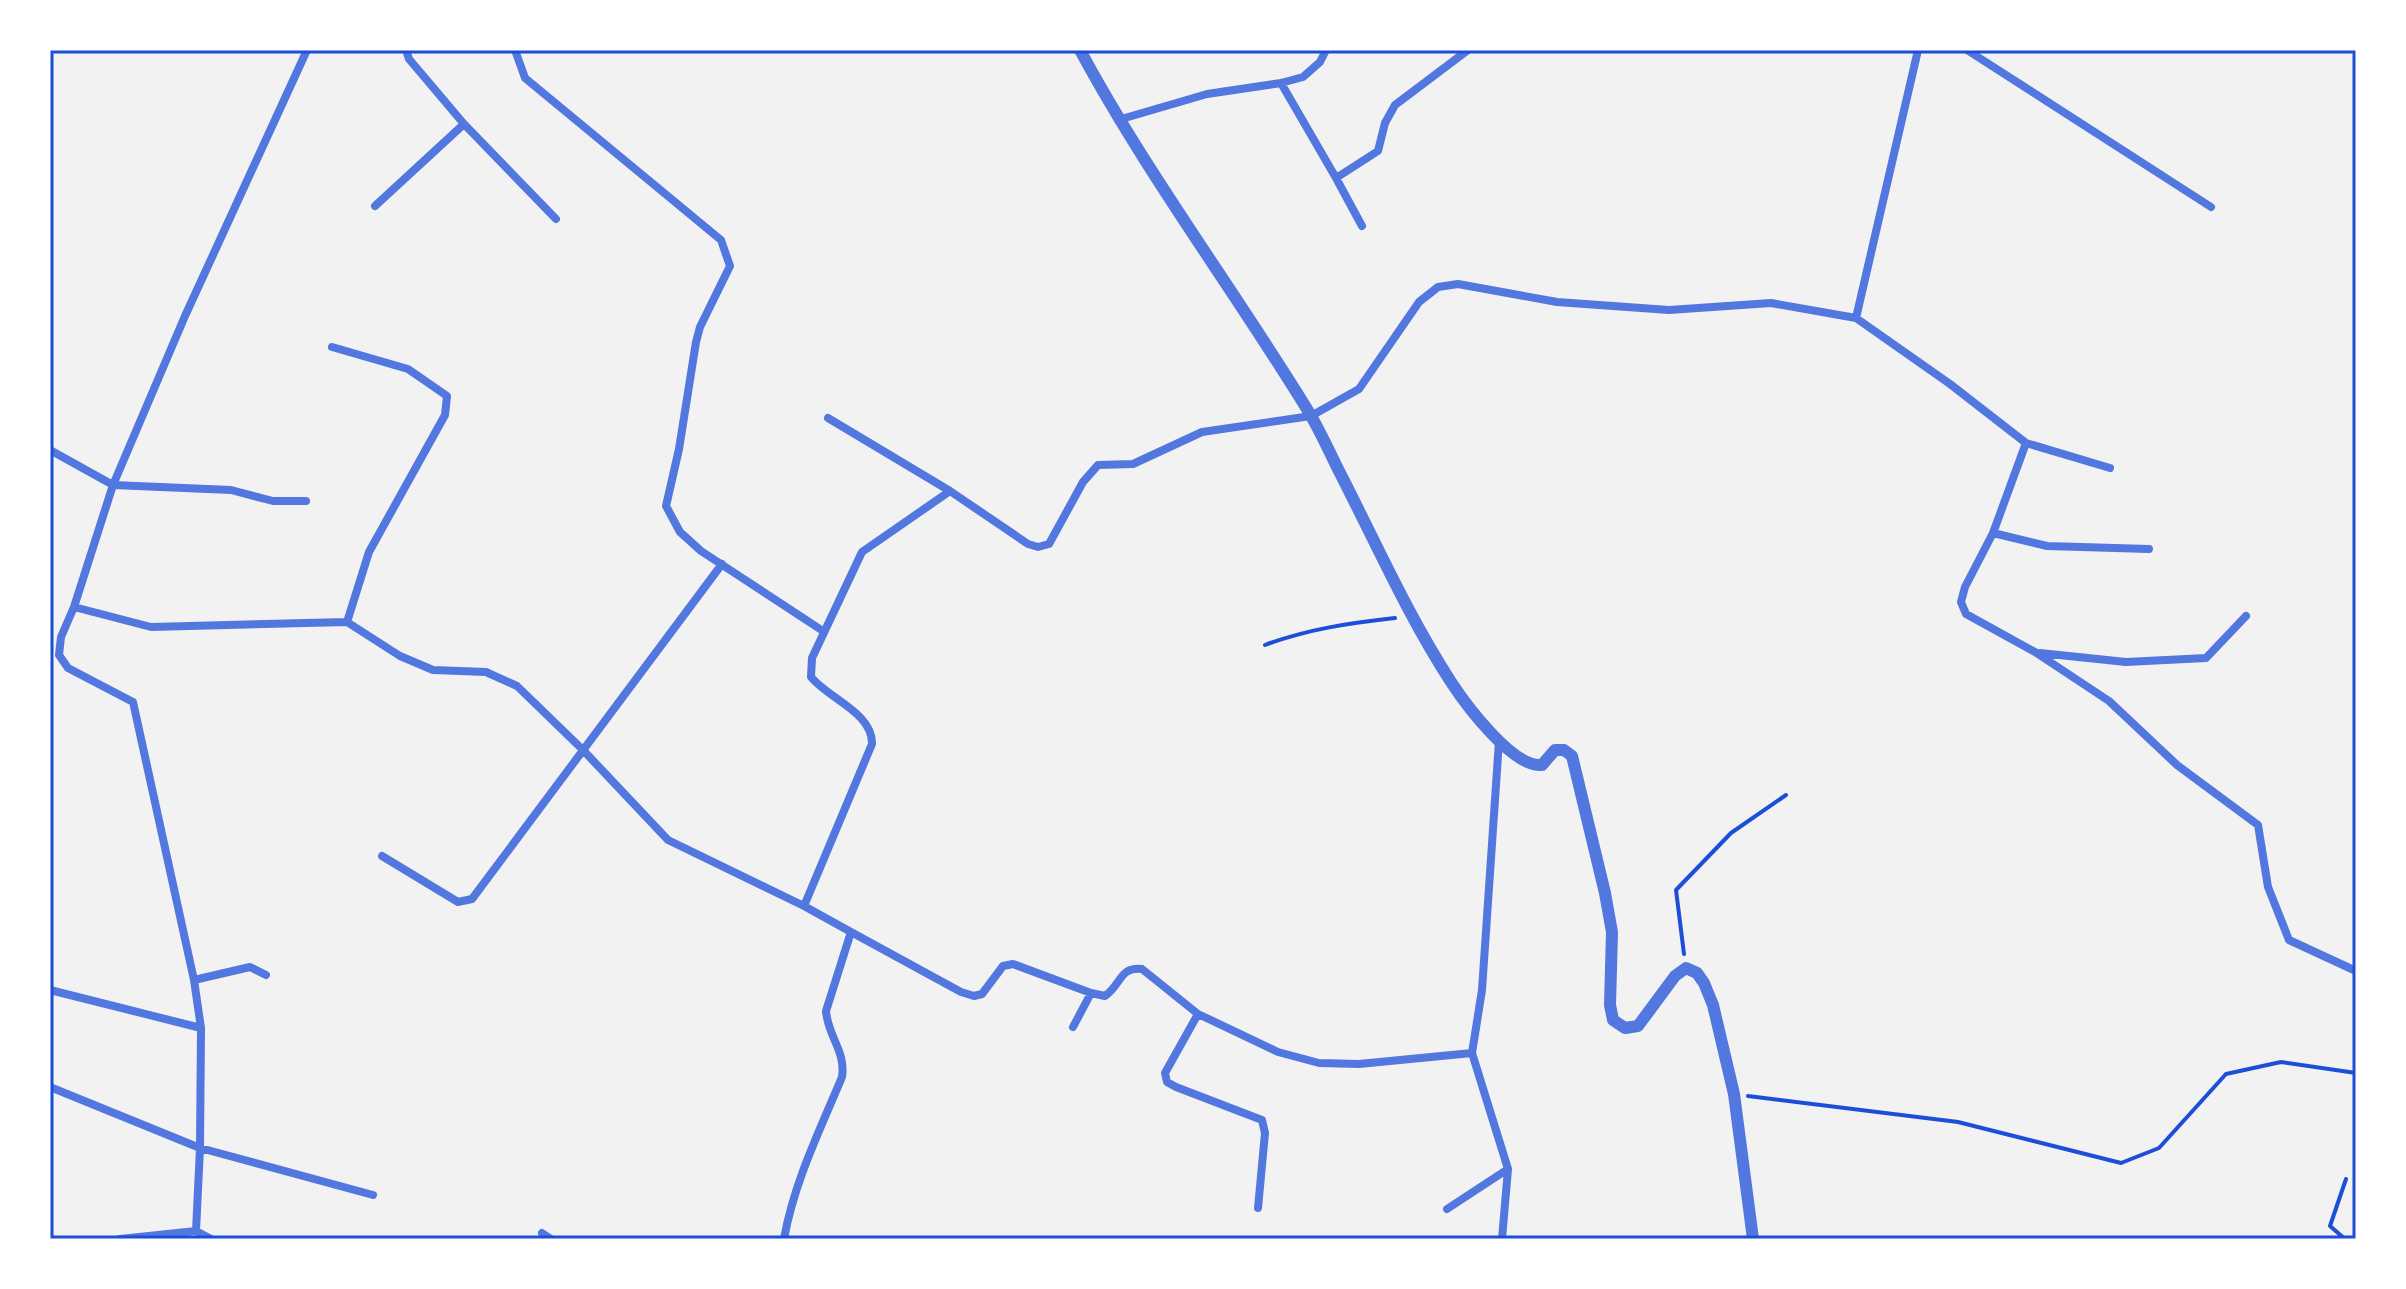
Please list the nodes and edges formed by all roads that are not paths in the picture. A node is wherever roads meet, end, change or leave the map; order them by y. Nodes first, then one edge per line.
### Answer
1 (307, 50) edge
2 (406, 50) edge
3 (515, 50) edge
4 (1080, 50) edge
5 (1326, 50) edge
6 (1468, 50) edge
7 (1918, 50) edge
8 (1967, 50) edge
9 (1281, 83) junction
10 (1118, 120) junction
11 (464, 124) junction
12 (1336, 178) junction
13 (375, 206) dead end
14 (2211, 207) dead end
15 (556, 219) dead end
16 (1362, 226) dead end
17 (1856, 318) junction
18 (332, 347) dead end
19 (1311, 416) junction
20 (828, 418) dead end
21 (2026, 443) junction
22 (50, 450) edge
23 (2110, 468) dead end
24 (113, 485) junction
25 (950, 491) junction
26 (306, 501) dead end
27 (1993, 533) junction
28 (2149, 549) dead end
29 (722, 564) junction
30 (74, 607) junction
31 (2246, 616) dead end
32 (347, 622) junction
33 (823, 631) junction
34 (2035, 652) junction
35 (1499, 741) junction
36 (582, 749) junction
37 (382, 856) dead end
38 (804, 906) junction
39 (851, 932) junction
40 (2356, 971) edge
41 (266, 975) dead end
42 (194, 980) junction
43 (50, 990) edge
44 (1091, 993) junction
45 (1198, 1014) junction
46 (1073, 1027) dead end
47 (201, 1028) junction
48 (1472, 1053) junction
49 (50, 1087) edge
50 (200, 1148) junction
51 (1508, 1169) junction
52 (373, 1195) dead end
53 (1258, 1208) dead end
54 (1447, 1209) dead end
55 (196, 1231) junction
56 (542, 1233) dead end
57 (120, 1239) edge
58 (211, 1239) edge
59 (551, 1239) edge
60 (784, 1239) edge
61 (1502, 1239) edge
62 (1753, 1239) edge

1 - 24 street
2 - 11 street
3 - 29 street
4 - 10 street
5 - 9 street
6 - 12 street
7 - 17 street
8 - 14 street
9 - 10 street
9 - 12 street
10 - 19 street
11 - 13 street
11 - 15 street
12 - 16 street
17 - 19 street
17 - 21 street
18 - 32 street
19 - 25 street
19 - 35 street
20 - 25 street
21 - 23 street
21 - 27 street
22 - 24 street
24 - 26 street
24 - 30 street
25 - 33 street
27 - 28 street
27 - 34 street
29 - 33 street
29 - 36 street
30 - 32 street
30 - 42 street
31 - 34 street
32 - 36 street
33 - 38 street
34 - 40 street
35 - 48 street
35 - 62 street
36 - 37 street
36 - 38 street
38 - 39 street
39 - 44 street
39 - 60 street
41 - 42 street
42 - 47 street
43 - 47 street
44 - 45 street
44 - 46 street
45 - 48 street
45 - 53 street
47 - 50 street
48 - 51 street
49 - 50 street
50 - 52 street
50 - 55 street
51 - 54 street
51 - 61 street
55 - 57 street
55 - 58 street
56 - 59 street

